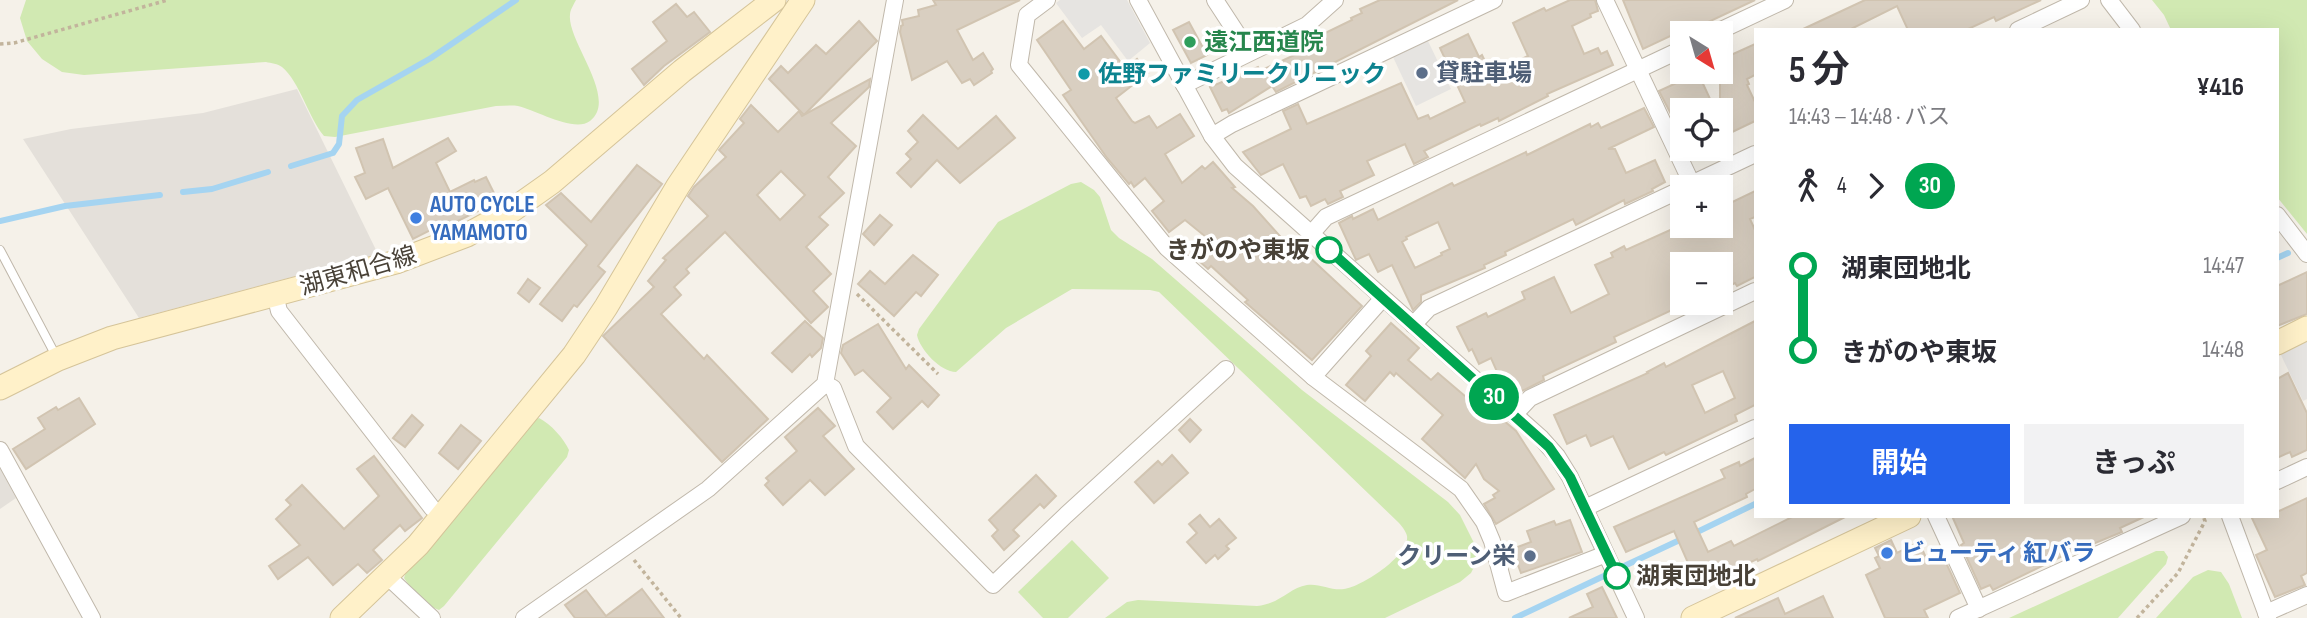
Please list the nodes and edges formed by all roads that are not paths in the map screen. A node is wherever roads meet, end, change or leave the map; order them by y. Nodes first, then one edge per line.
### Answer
1 (774, 0) edge
2 (803, 0) edge
3 (895, 0) edge
4 (1048, 0) edge
5 (1138, 0) edge
6 (1215, 0) edge
7 (1335, 0) edge
8 (1494, 0) edge
9 (1605, 0) edge
10 (1785, 0) edge
11 (2081, 0) edge
12 (2109, 0) edge
13 (1733, 25) edge
14 (2022, 28) edge
15 (2130, 28) edge
16 (1249, 52) junction
17 (1670, 54) edge
18 (1638, 69) junction
19 (1184, 85) junction
20 (1212, 136) junction
21 (1754, 154) edge
22 (1681, 175) edge
23 (1711, 175) edge
24 (1670, 195) edge
25 (2279, 218) edge
26 (1311, 234) junction
27 (0, 250) edge
28 (2307, 254) edge
29 (1754, 291) edge
30 (275, 294) junction
31 (1383, 298) junction
32 (1413, 325) junction
33 (2307, 328) edge
34 (2279, 342) edge
35 (58, 359) junction
36 (1226, 369) dead end
37 (1312, 377) junction
38 (825, 384) junction
39 (0, 387) edge
40 (1514, 415) junction
41 (1754, 428) edge
42 (0, 450) edge
43 (2307, 467) edge
44 (2279, 480) edge
45 (1585, 508) junction
46 (442, 516) junction
47 (1905, 518) edge
48 (1937, 518) edge
49 (2178, 518) edge
50 (2231, 518) edge
51 (1606, 554) junction
52 (387, 576) junction
53 (2307, 595) edge
54 (1979, 609) junction
55 (2267, 615) edge
56 (92, 618) edge
57 (342, 618) edge
58 (432, 618) edge
59 (524, 618) edge
60 (1636, 618) edge
61 (1693, 618) edge
62 (1958, 618) edge

1 - 30 street, 湖東和合線
2 - 46 street
3 - 38 street
4 - 37 street
5 - 19 street
6 - 16 street
7 - 16 street
8 - 20 street
9 - 18 street
10 - 13 street
11 - 14 street
12 - 15 street
16 - 19 street
17 - 18 street
18 - 22 street
18 - 26 street
19 - 20 street
20 - 26 street
21 - 23 street
24 - 32 street
25 - 28 street
26 - 31 street
27 - 35 lane
29 - 40 street
30 - 35 street, 湖東和合線
30 - 46 street
31 - 32 street
31 - 37 street
32 - 40 street
33 - 34 street
35 - 39 street, 湖東和合線
36 - 38 street
37 - 51 street
38 - 59 street
40 - 45 street
41 - 45 street
42 - 56 street
43 - 44 street
45 - 51 street
46 - 52 street
47 - 61 street
48 - 54 street
49 - 54 street
50 - 55 street
51 - 60 street
52 - 57 street
52 - 58 street
53 - 55 street
54 - 62 street

